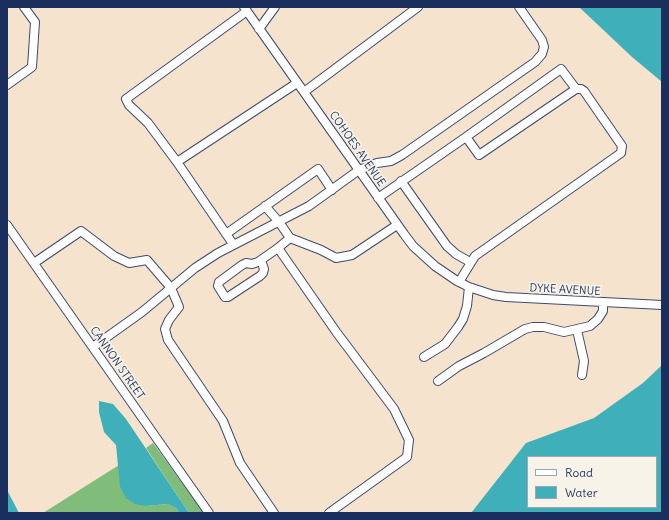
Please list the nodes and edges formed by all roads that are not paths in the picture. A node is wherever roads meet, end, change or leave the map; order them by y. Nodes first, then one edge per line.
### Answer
1 (24, 7) edge
2 (276, 7) edge
3 (418, 7) edge
4 (519, 7) edge
5 (245, 9) edge
6 (259, 29) junction
7 (297, 83) junction
8 (7, 85) edge
9 (576, 89) junction
10 (304, 92) junction
11 (466, 137) junction
12 (177, 162) junction
13 (359, 170) junction
14 (401, 182) junction
15 (332, 190) junction
16 (378, 198) junction
17 (265, 206) junction
18 (279, 222) junction
19 (7, 225) edge
20 (397, 225) junction
21 (226, 234) junction
22 (290, 238) junction
23 (233, 244) junction
24 (278, 248) junction
25 (261, 260) junction
26 (470, 262) junction
27 (34, 263) junction
28 (459, 282) junction
29 (470, 287) junction
30 (171, 288) junction
31 (603, 302) junction
32 (662, 305) edge
33 (576, 330) junction
34 (93, 347) junction
35 (424, 358) dead end
36 (582, 375) dead end
37 (438, 381) dead end
38 (209, 513) edge
39 (274, 513) edge
40 (329, 513) edge

1 - 8 street
2 - 6 street
3 - 10 street
4 - 13 street
5 - 6 street, COHOES AVENUE
5 - 12 street
6 - 7 street, COHOES AVENUE
7 - 10 street, COHOES AVENUE
7 - 12 street
9 - 11 street
9 - 11 street
9 - 26 street
10 - 13 street, COHOES AVENUE
11 - 14 street
12 - 21 street
13 - 15 street
13 - 16 street, COHOES AVENUE
14 - 16 street
14 - 26 street
15 - 17 street
15 - 18 street
16 - 20 street, COHOES AVENUE
17 - 18 street
17 - 21 street
18 - 22 street
18 - 23 street
19 - 27 street, CANNON STREET
20 - 22 street
20 - 28 street, COHOES AVENUE
21 - 23 street
22 - 24 street
23 - 30 street
24 - 25 street
24 - 40 street
25 - 25 street
26 - 28 street
27 - 30 street
27 - 34 street, CANNON STREET
28 - 29 street, COHOES AVENUE
29 - 31 street, DYKE AVENUE
29 - 35 street
30 - 34 street
30 - 39 street
31 - 32 street, DYKE AVENUE
31 - 33 street
33 - 36 street
33 - 37 street
34 - 38 street, CANNON STREET

